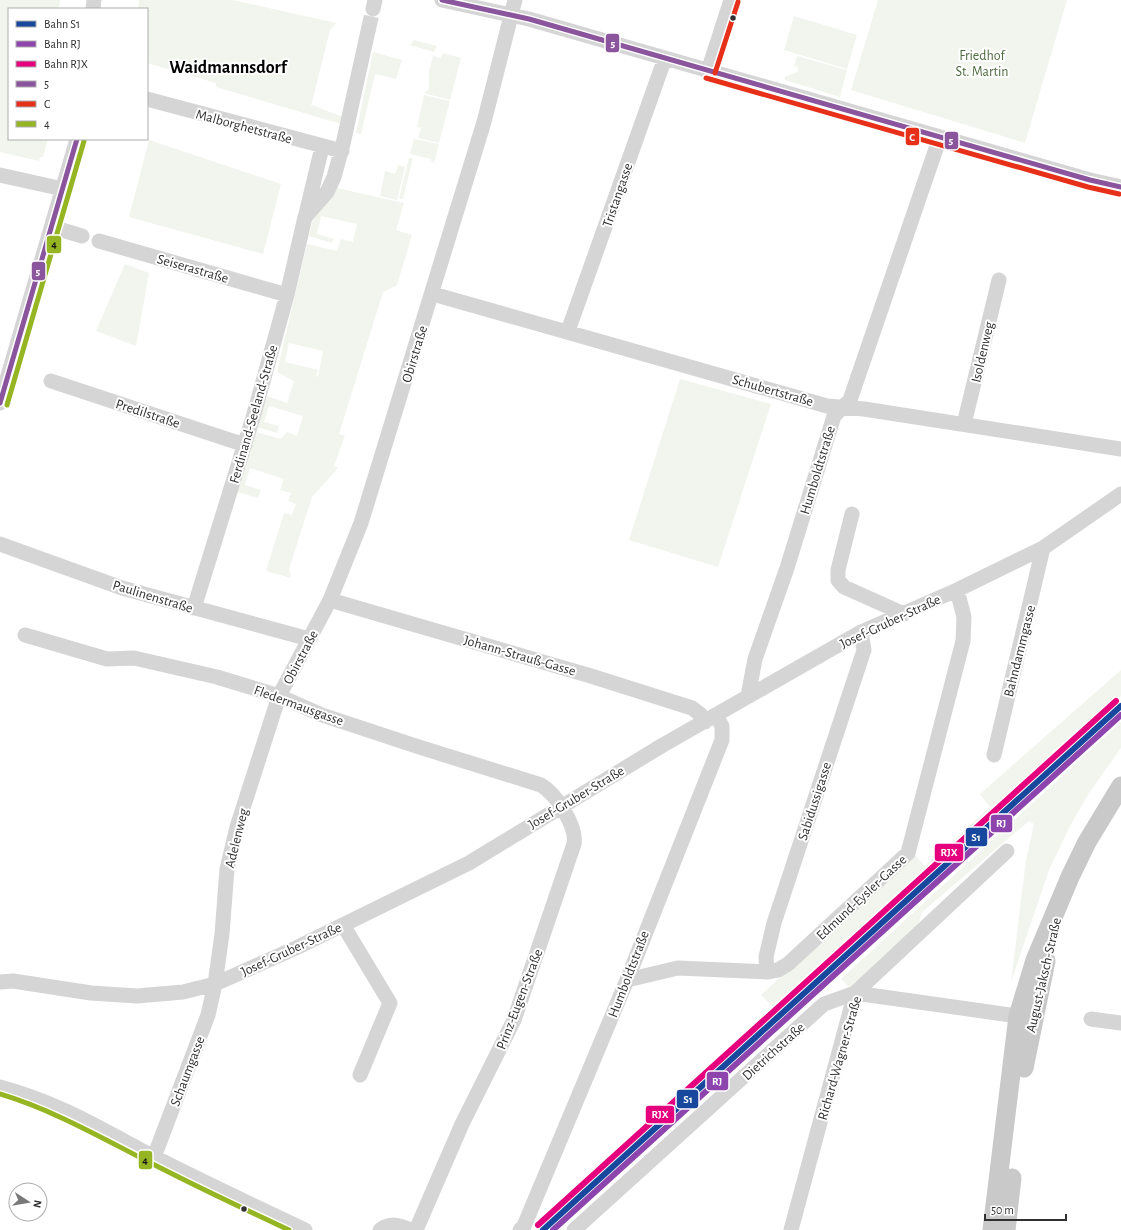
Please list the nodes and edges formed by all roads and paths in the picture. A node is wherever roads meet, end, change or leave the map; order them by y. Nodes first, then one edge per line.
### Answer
1 (442, 0) edge
2 (515, 0) edge
3 (731, 0) edge
4 (511, 14) junction
5 (368, 31) tunnel mouth
6 (665, 58) junction
7 (708, 71) junction
8 (148, 99) edge
9 (940, 138) junction
10 (77, 140) edge
11 (322, 147) junction
12 (342, 152) junction
13 (0, 176) edge
14 (1121, 187) edge
15 (64, 190) junction
16 (305, 217) junction
17 (52, 227) junction
18 (82, 236) dead end
19 (99, 241) dead end
20 (999, 280) dead end
21 (432, 294) junction
22 (287, 295) junction
23 (568, 332) junction
24 (51, 381) dead end
25 (0, 403) edge
26 (843, 408) junction
27 (964, 424) junction
28 (245, 445) junction
29 (1121, 449) edge
30 (1121, 494) edge
31 (852, 514) dead end
32 (0, 544) edge
33 (1044, 548) junction
34 (957, 590) junction
35 (330, 600) junction
36 (194, 608) junction
37 (904, 614) junction
38 (861, 632) junction
39 (25, 635) dead end
40 (309, 640) junction
41 (279, 696) junction
42 (748, 696) junction
43 (710, 719) junction
44 (994, 755) dead end
45 (1121, 786) edge
46 (560, 806) junction
47 (1007, 851) dead end
48 (1059, 907) junction
49 (343, 925) junction
50 (767, 972) junction
51 (627, 980) junction
52 (0, 982) edge
53 (215, 984) junction
54 (855, 993) junction
55 (1018, 1016) junction
56 (1091, 1019) dead end
57 (1121, 1023) edge
58 (360, 1075) dead end
59 (0, 1087) edge
60 (154, 1156) junction
61 (306, 1230) edge
62 (380, 1230) edge
63 (411, 1230) edge
64 (416, 1230) edge
65 (520, 1230) edge
66 (574, 1230) edge
67 (792, 1230) edge
68 (992, 1230) edge
69 (1006, 1230) edge

1 - 4 street
2 - 4 street, Obirstraße
3 - 7 street
4 - 6 street
4 - 21 street, Obirstraße
5 - 12 street, Ferdinand-Seeland-Straße
6 - 7 street
6 - 23 street, Tristangasse
7 - 9 street
8 - 11 street, Malborghetstraße
9 - 14 street
9 - 26 street, Humboldtstraße
10 - 15 street
11 - 12 street, Malborghetstraße
11 - 16 street, Ferdinand-Seeland-Straße
12 - 16 street, Ferdinand-Seeland-Straße
13 - 15 street
15 - 17 street
16 - 22 street, Ferdinand-Seeland-Straße
17 - 18 street
17 - 25 street
19 - 22 street, Seiserastraße
20 - 27 street, Isoldenweg
21 - 23 street, Schubertstraße
21 - 35 street, Obirstraße
22 - 28 street, Ferdinand-Seeland-Straße
23 - 26 street, Schubertstraße
24 - 28 street, Predilstraße
26 - 27 street, Schubertstraße
26 - 42 street, Humboldtstraße
27 - 29 street, Schubertstraße
28 - 36 street, Ferdinand-Seeland-Straße
30 - 33 street, Josef-Gruber-Straße
31 - 37 street
32 - 36 street, Paulinenstraße
33 - 34 street, Josef-Gruber-Straße
33 - 44 street, Bahndammgasse
34 - 37 street, Josef-Gruber-Straße
34 - 50 street, Edmund-Eysler-Gasse
35 - 40 street, Obirstraße
35 - 43 street, Johann-Strauß-Gasse
36 - 40 street, Paulinenstraße
37 - 38 street, Josef-Gruber-Straße
38 - 42 street, Josef-Gruber-Straße
38 - 50 street, Sabidussigasse
39 - 41 street, Fledermausgasse
40 - 41 street, Obirstraße
41 - 46 street, Fledermausgasse
41 - 53 street, Adelenweg
42 - 43 street, Josef-Gruber-Straße
43 - 46 street, Josef-Gruber-Straße
43 - 51 street, Humboldtstraße
45 - 48 main road
46 - 49 street, Josef-Gruber-Straße
46 - 64 street, Prinz-Eugen-Straße
47 - 54 street, Richard-Wagner-Straße
48 - 55 main road, August-Jaksch-Straße
48 - 69 main road, August-Jaksch-Straße
49 - 53 street, Josef-Gruber-Straße
49 - 58 street
50 - 51 street, Edmund-Eysler-Gasse
51 - 65 street, Humboldtstraße
52 - 53 street, Josef-Gruber-Straße
53 - 60 street, Schaumgasse
54 - 55 street, Dietrichstraße
54 - 66 street, Dietrichstraße
54 - 67 street, Richard-Wagner-Straße
55 - 68 main road, August-Jaksch-Straße
56 - 57 street
59 - 60 street
60 - 61 street
62 - 63 street

